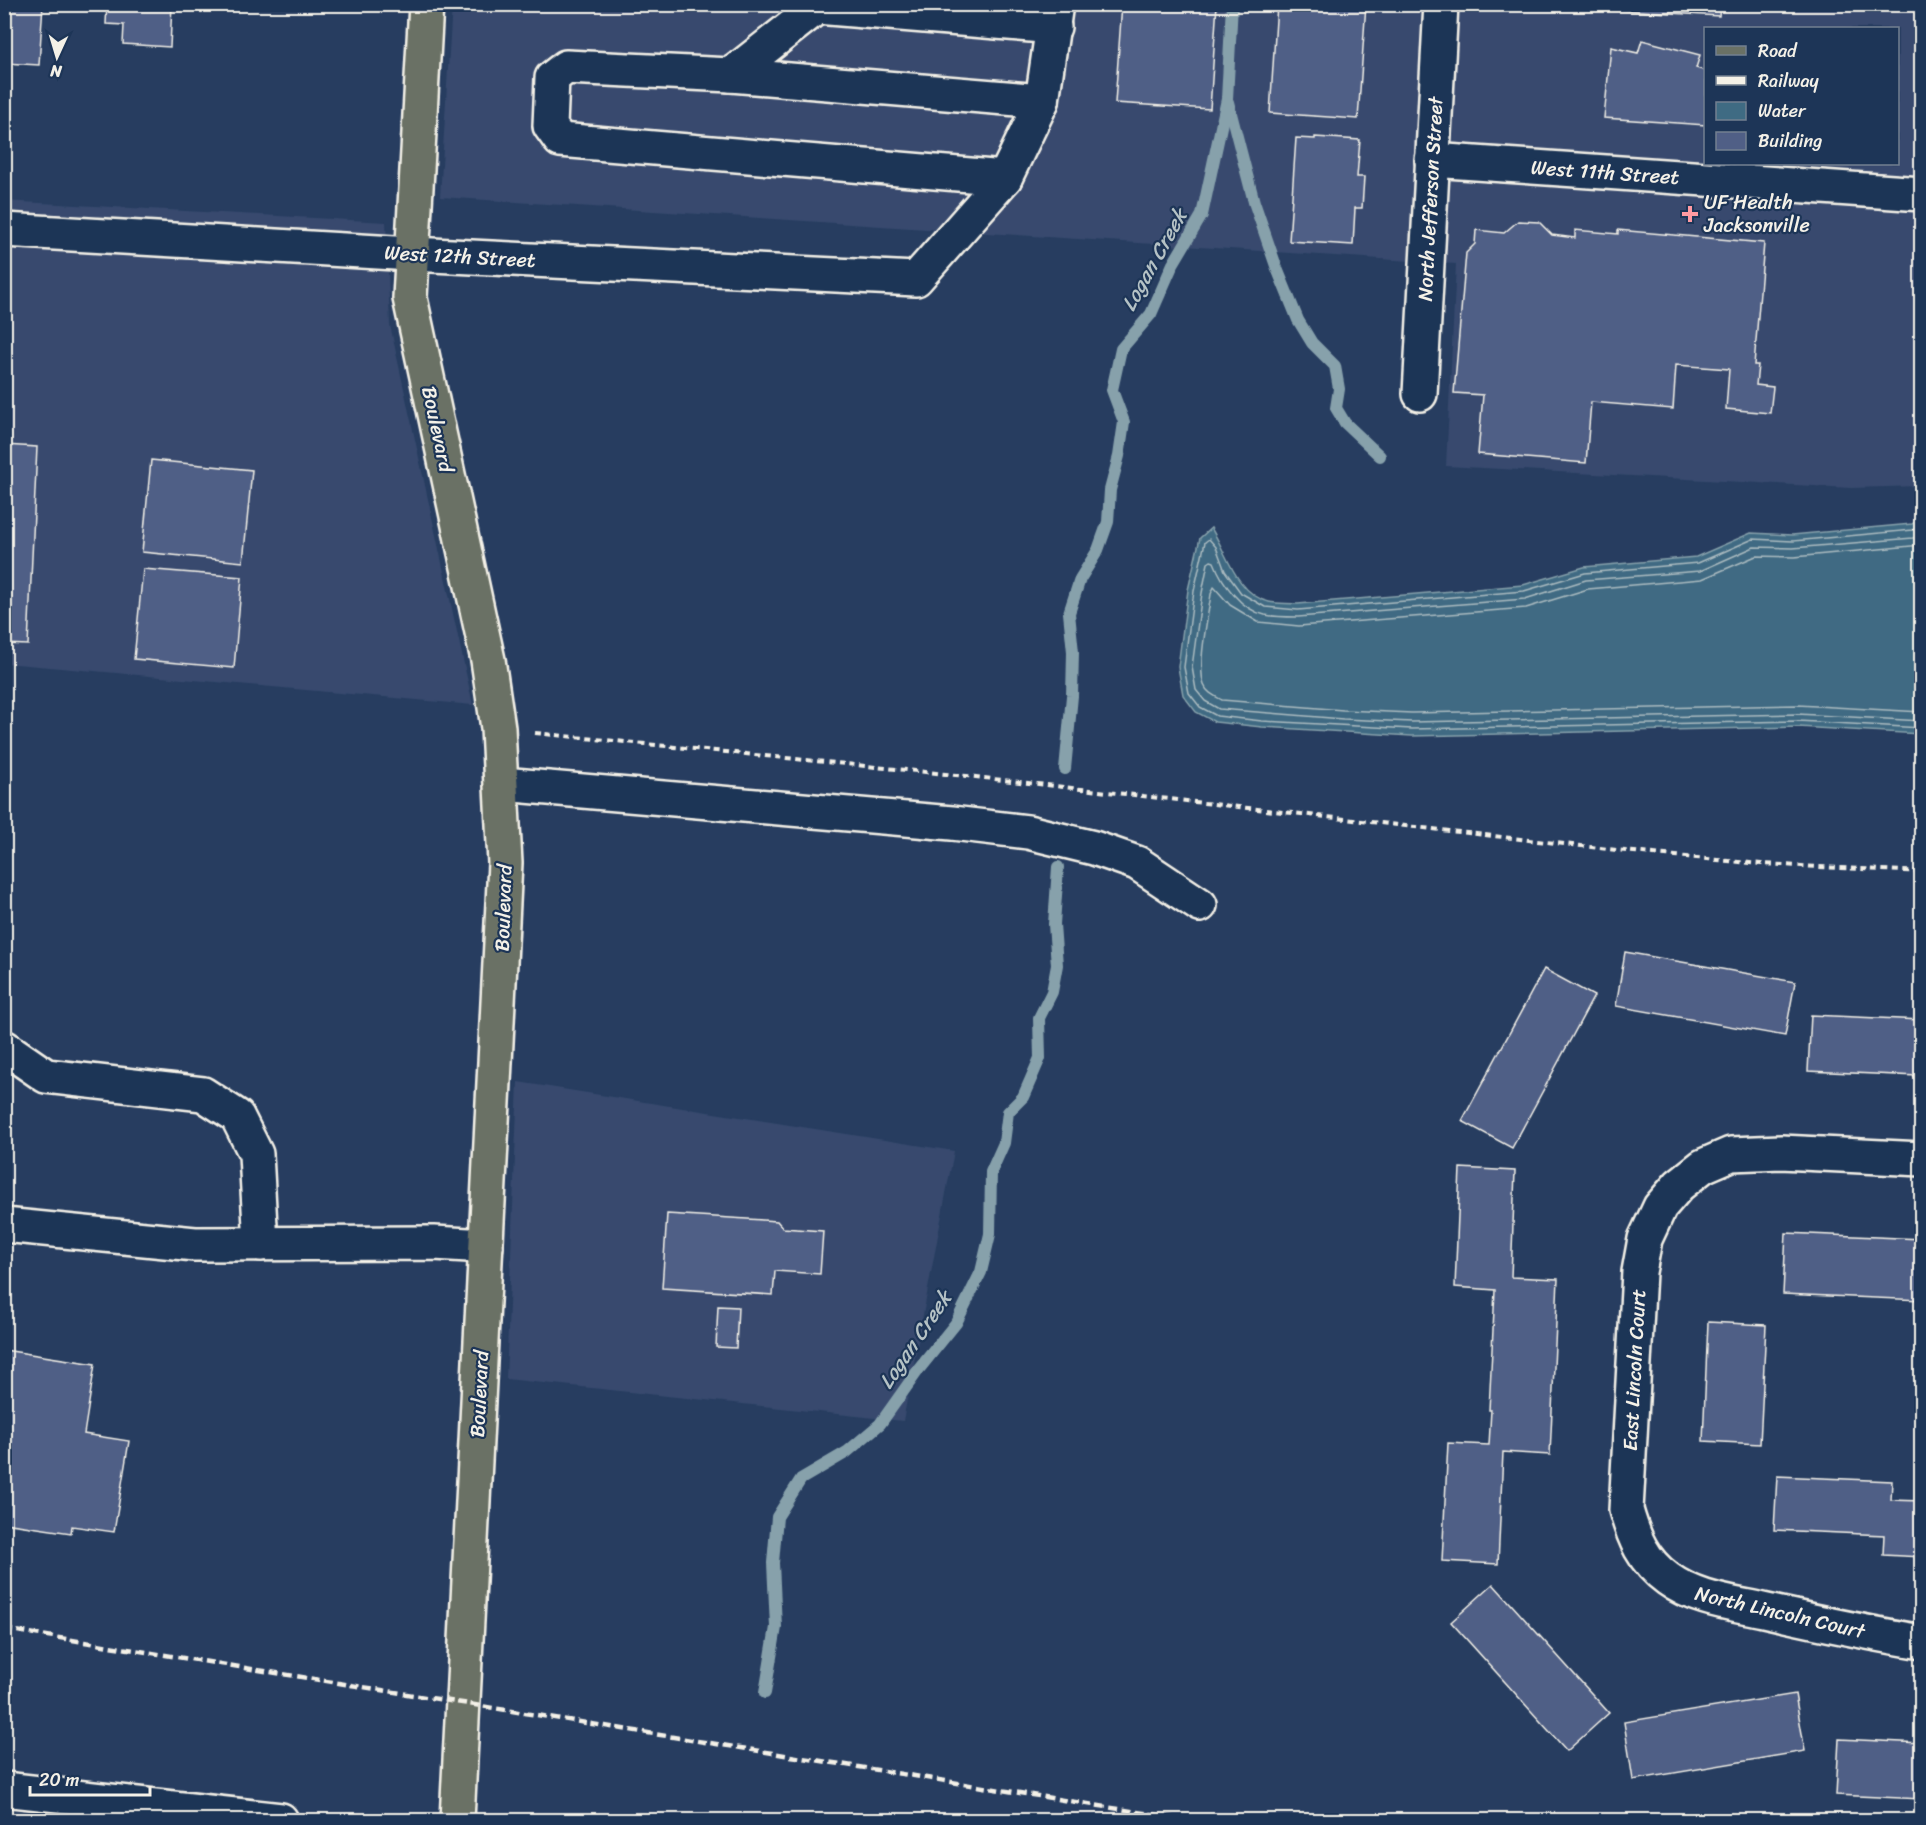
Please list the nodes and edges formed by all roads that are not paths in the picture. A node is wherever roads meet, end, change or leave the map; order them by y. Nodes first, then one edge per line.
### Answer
1 (426, 4) edge
2 (1441, 4) edge
3 (815, 5) edge
4 (1055, 16) edge
5 (731, 75) junction
6 (1042, 101) junction
7 (1432, 160) junction
8 (1005, 178) junction
9 (1922, 194) edge
10 (4, 231) edge
11 (412, 254) junction
12 (1420, 394) dead end
13 (502, 784) junction
14 (1200, 904) dead end
15 (4, 1047) edge
16 (1922, 1159) edge
17 (4, 1225) edge
18 (261, 1244) junction
19 (486, 1246) junction
20 (1648, 1561) joint
21 (1922, 1642) edge
22 (4, 1789) edge
23 (281, 1821) edge
24 (457, 1821) edge

1 - 11 main road, Boulevard
2 - 7 street, North Jefferson Street
3 - 4 street
3 - 5 street
4 - 6 street
5 - 6 street
5 - 8 street
6 - 8 street
7 - 9 street, West 11th Street
7 - 12 street, North Jefferson Street
8 - 11 street, West 12th Street
10 - 11 street, West 12th Street
11 - 13 main road, Boulevard
13 - 14 street
13 - 19 main road, Boulevard
15 - 18 street
16 - 20 street, East Lincoln Court
17 - 18 street
18 - 19 street
19 - 24 main road, Boulevard
20 - 21 street, North Lincoln Court
22 - 23 street

